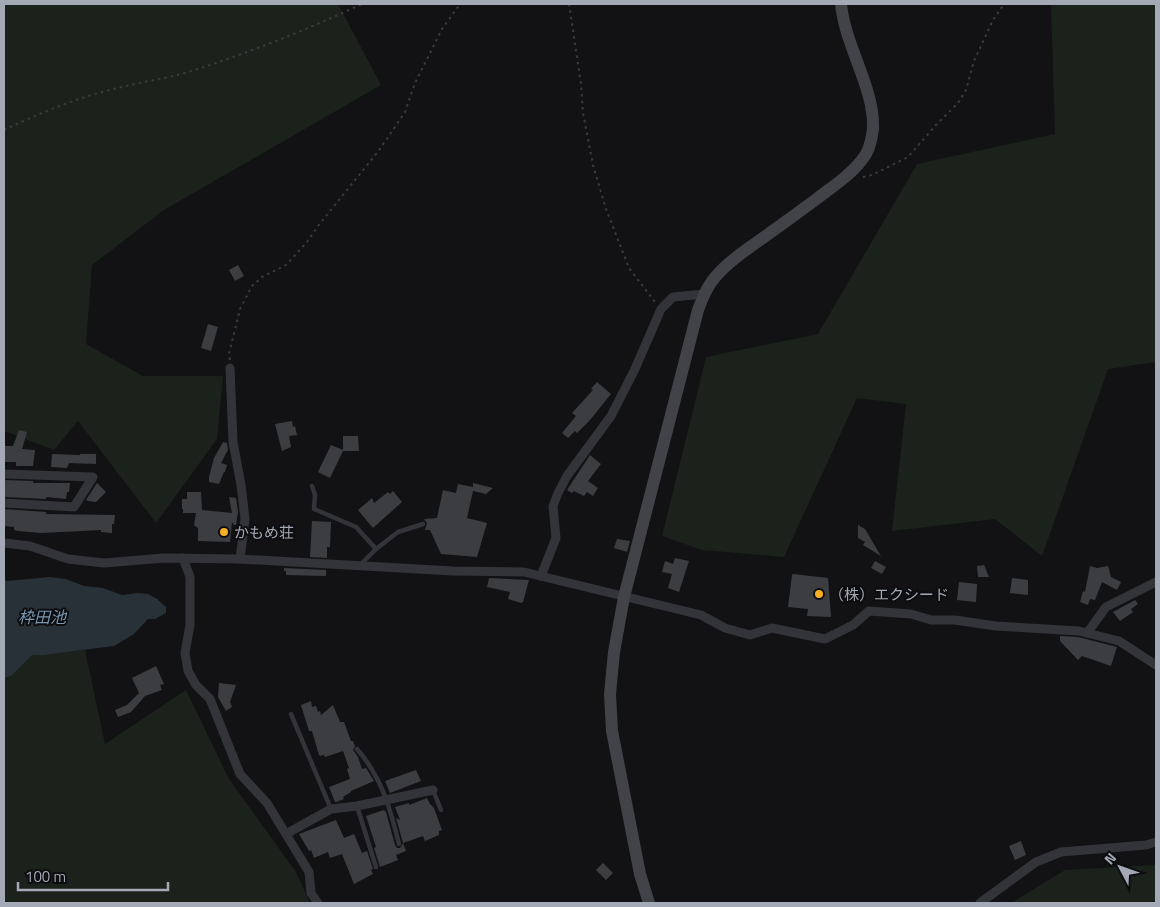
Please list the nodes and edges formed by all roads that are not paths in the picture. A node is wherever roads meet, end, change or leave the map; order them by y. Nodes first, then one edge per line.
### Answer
1 (842, 4) edge
2 (704, 294) junction
3 (230, 368) road end
4 (4, 474) edge
5 (312, 486) dead end
6 (4, 503) edge
7 (423, 524) dead end
8 (4, 543) edge
9 (376, 549) junction
10 (183, 558) junction
11 (240, 559) junction
12 (359, 566) junction
13 (541, 576) junction
14 (1156, 582) edge
15 (624, 597) junction
16 (1087, 633) junction
17 (1156, 665) edge
18 (291, 714) dead end
19 (357, 749) dead end
20 (433, 790) joint
21 (387, 800) junction
22 (357, 806) junction
23 (331, 809) junction
24 (441, 810) dead end
25 (286, 834) junction
26 (1156, 842) edge
27 (399, 844) dead end
28 (376, 867) dead end
29 (318, 903) edge
30 (649, 903) edge
31 (980, 903) edge

1 - 2 street
2 - 13 street
2 - 15 street
3 - 11 street
4 - 6 street
5 - 9 lane
7 - 9 lane
8 - 10 street
9 - 12 lane
10 - 11 street
10 - 25 street
11 - 12 street
12 - 13 street
13 - 15 street
14 - 16 street
15 - 16 street
15 - 30 street
16 - 17 street
18 - 23 lane
19 - 21 lane
20 - 21 street
20 - 24 lane
21 - 22 street
21 - 27 lane
22 - 23 street
22 - 28 lane
23 - 25 street
25 - 29 street
26 - 31 street

